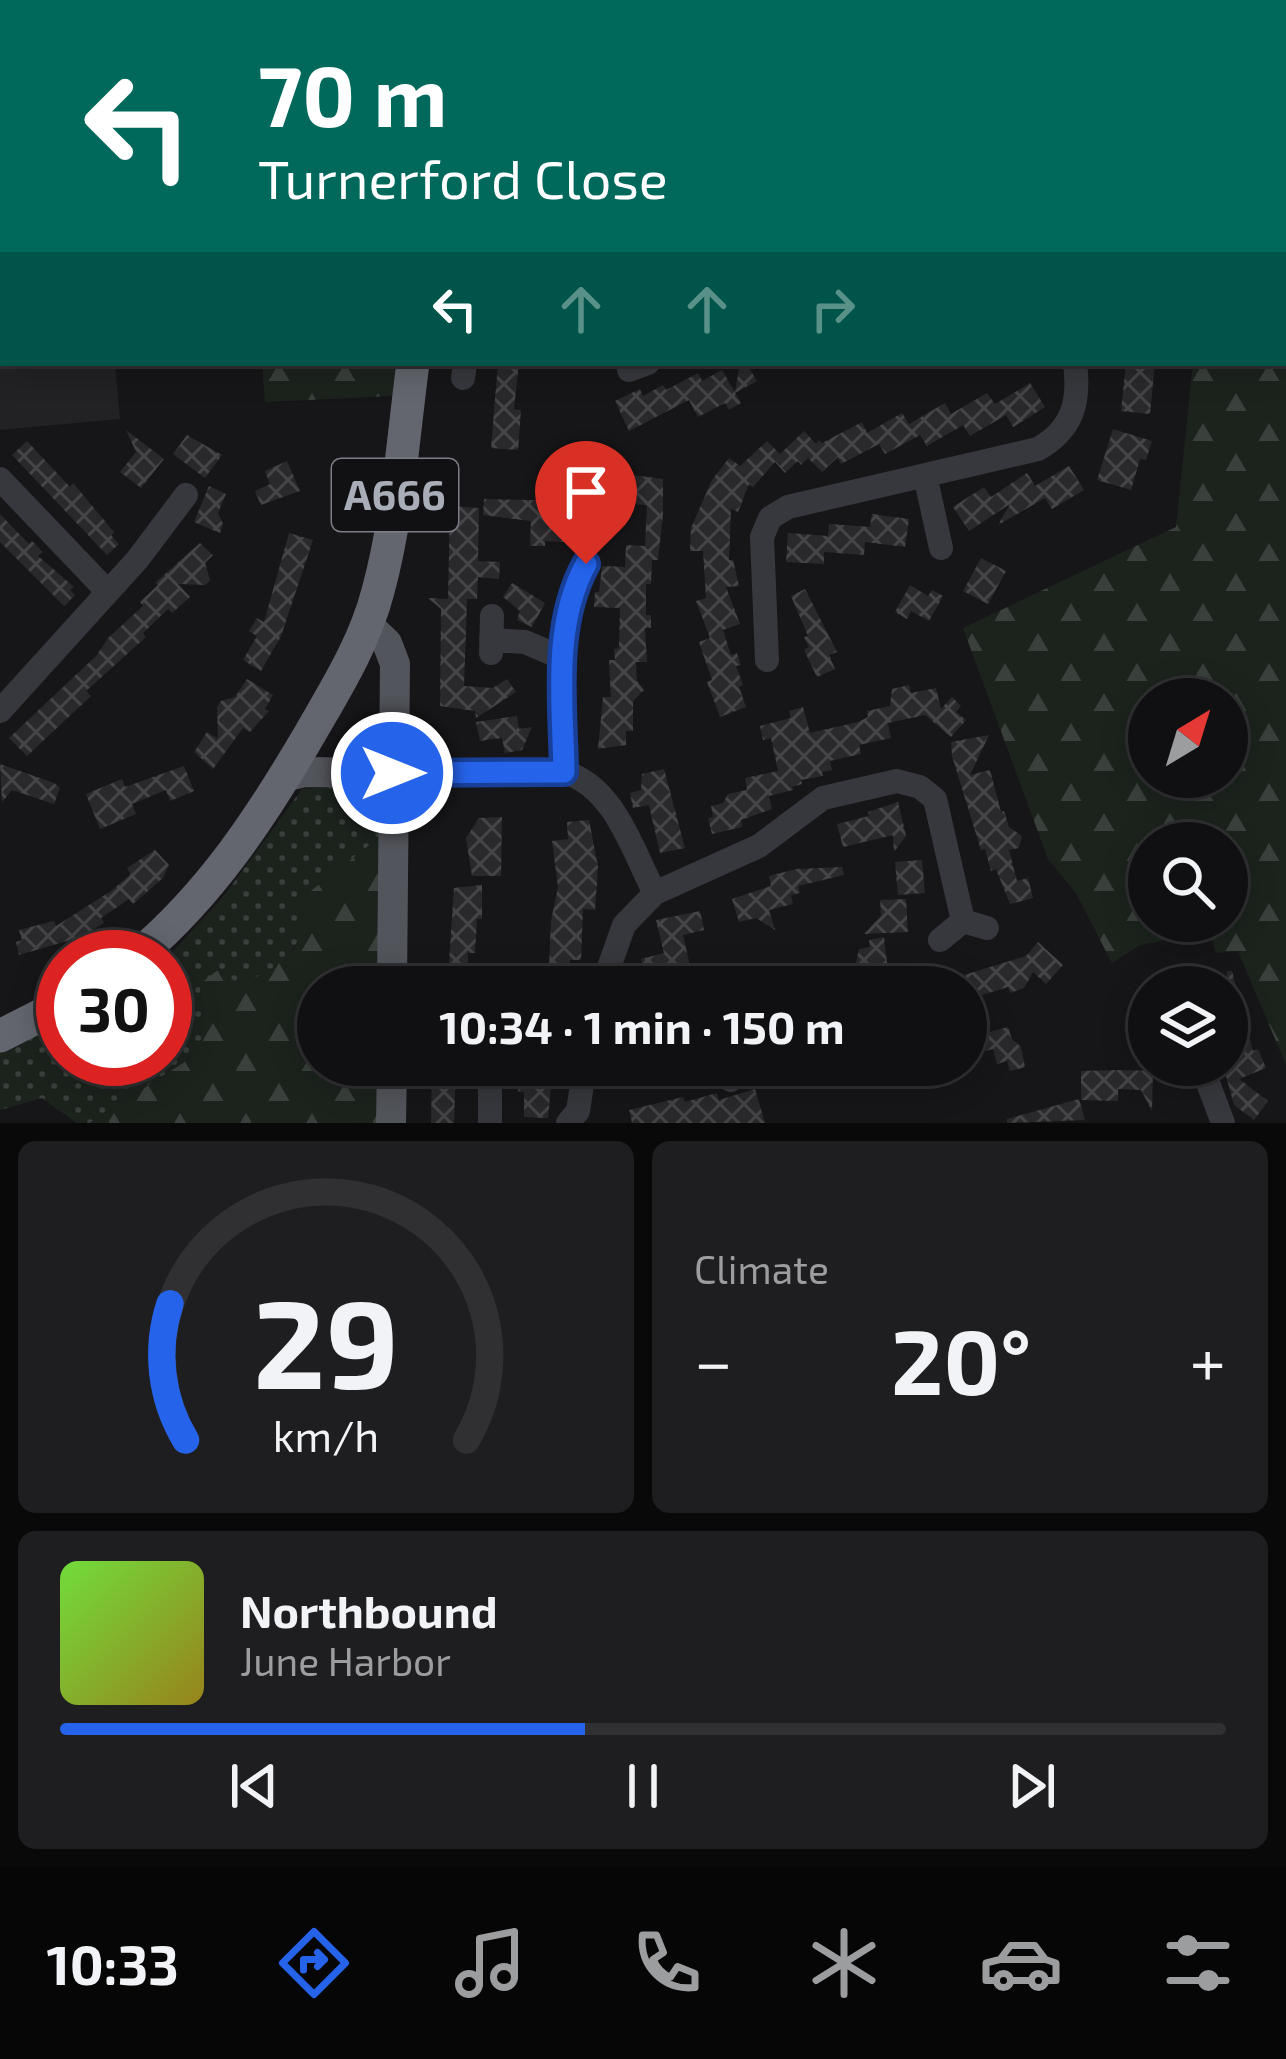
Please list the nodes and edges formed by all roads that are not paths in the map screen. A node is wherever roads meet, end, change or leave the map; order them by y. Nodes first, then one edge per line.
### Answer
1 (413, 366) edge
2 (1075, 366) edge
3 (925, 475) junction
4 (0, 479) edge
5 (186, 494) dead end
6 (941, 548) dead end
7 (586, 564) dead end
8 (108, 592) junction
9 (367, 624) junction
10 (491, 636) dead end
11 (355, 656) junction
12 (562, 658) junction
13 (767, 660) dead end
14 (393, 685) junction
15 (4, 698) edge
16 (564, 772) junction
17 (392, 773) junction
18 (284, 777) junction
19 (655, 893) junction
20 (165, 930) edge
21 (940, 940) dead end
22 (392, 966) edge
23 (609, 966) edge
24 (36, 1018) edge
25 (0, 1036) edge
26 (392, 1086) edge
27 (490, 1086) edge
28 (583, 1086) edge
29 (1209, 1086) edge
30 (580, 1116) edge
31 (391, 1123) edge
32 (490, 1123) edge
33 (1223, 1123) edge

1 - 9 highway, A666
2 - 3 street
3 - 6 street
3 - 13 street
4 - 8 street
5 - 8 street
7 - 12 street
8 - 15 street
9 - 11 highway, A666
9 - 14 main road
10 - 12 street
11 - 14 main road
11 - 18 highway, A666
12 - 16 street
14 - 17 main road
16 - 17 street
16 - 19 street
17 - 18 main road
17 - 22 main road
18 - 20 highway, A666
19 - 21 street
19 - 23 street
24 - 25 highway
26 - 31 main road
27 - 32 street
28 - 30 street
29 - 33 street

